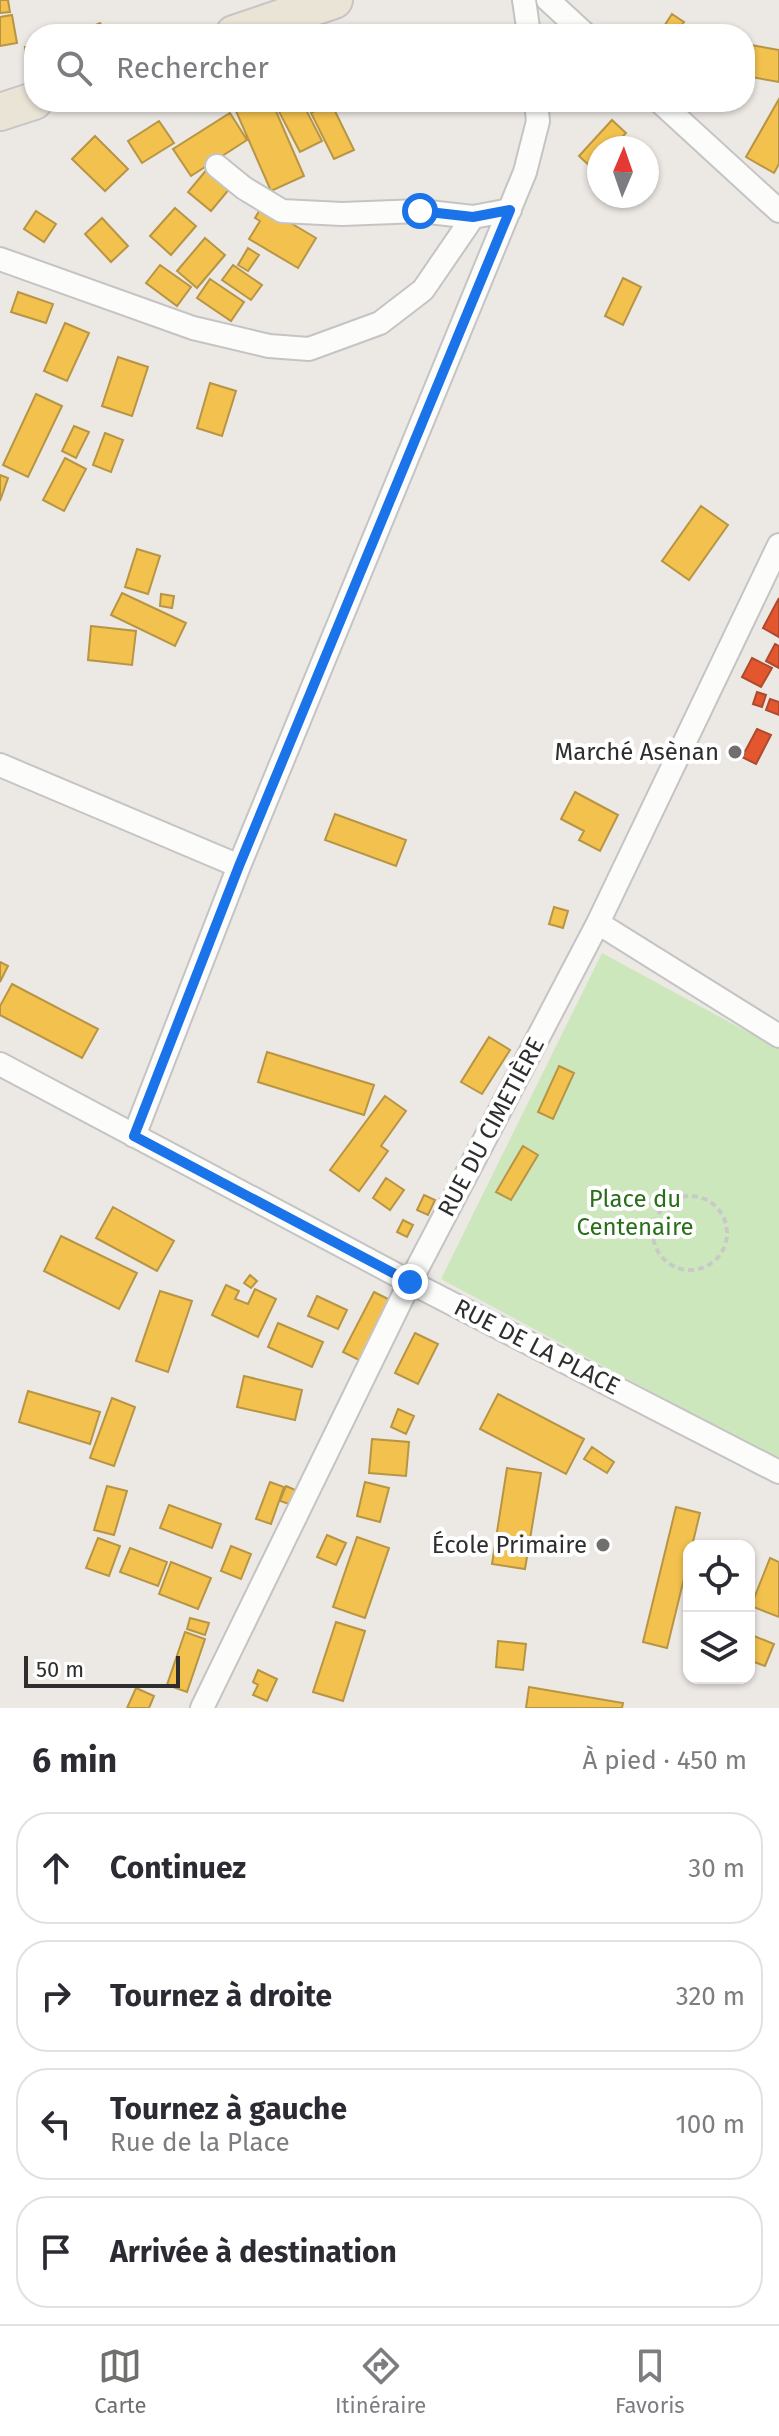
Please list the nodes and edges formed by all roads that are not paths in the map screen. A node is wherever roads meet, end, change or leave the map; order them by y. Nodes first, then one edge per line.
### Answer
1 (334, 0) edge
2 (524, 0) edge
3 (548, 0) edge
4 (263, 24) edge
5 (528, 24) edge
6 (574, 24) edge
7 (24, 104) edge
8 (0, 112) edge
9 (537, 112) edge
10 (671, 112) edge
11 (217, 166) dead end
12 (510, 210) junction
13 (779, 211) edge
14 (473, 217) junction
15 (0, 259) edge
16 (779, 545) edge
17 (0, 765) edge
18 (239, 866) junction
19 (598, 923) junction
20 (779, 1036) edge
21 (0, 1064) edge
22 (134, 1136) junction
23 (410, 1282) junction
24 (779, 1472) edge
25 (202, 1708) edge

1 - 4 main road
2 - 5 street
3 - 6 street
7 - 8 main road
9 - 12 street
10 - 13 street
11 - 14 street
12 - 14 street
12 - 18 street
14 - 15 street
16 - 19 street, RUE DU CIMETIÈRE
17 - 18 street
18 - 22 street
19 - 20 street
19 - 23 street, RUE DU CIMETIÈRE
21 - 22 street, RUE DE LA PLACE
22 - 23 street, RUE DE LA PLACE
23 - 24 street, RUE DE LA PLACE
23 - 25 street, RUE DU CIMETIÈRE

